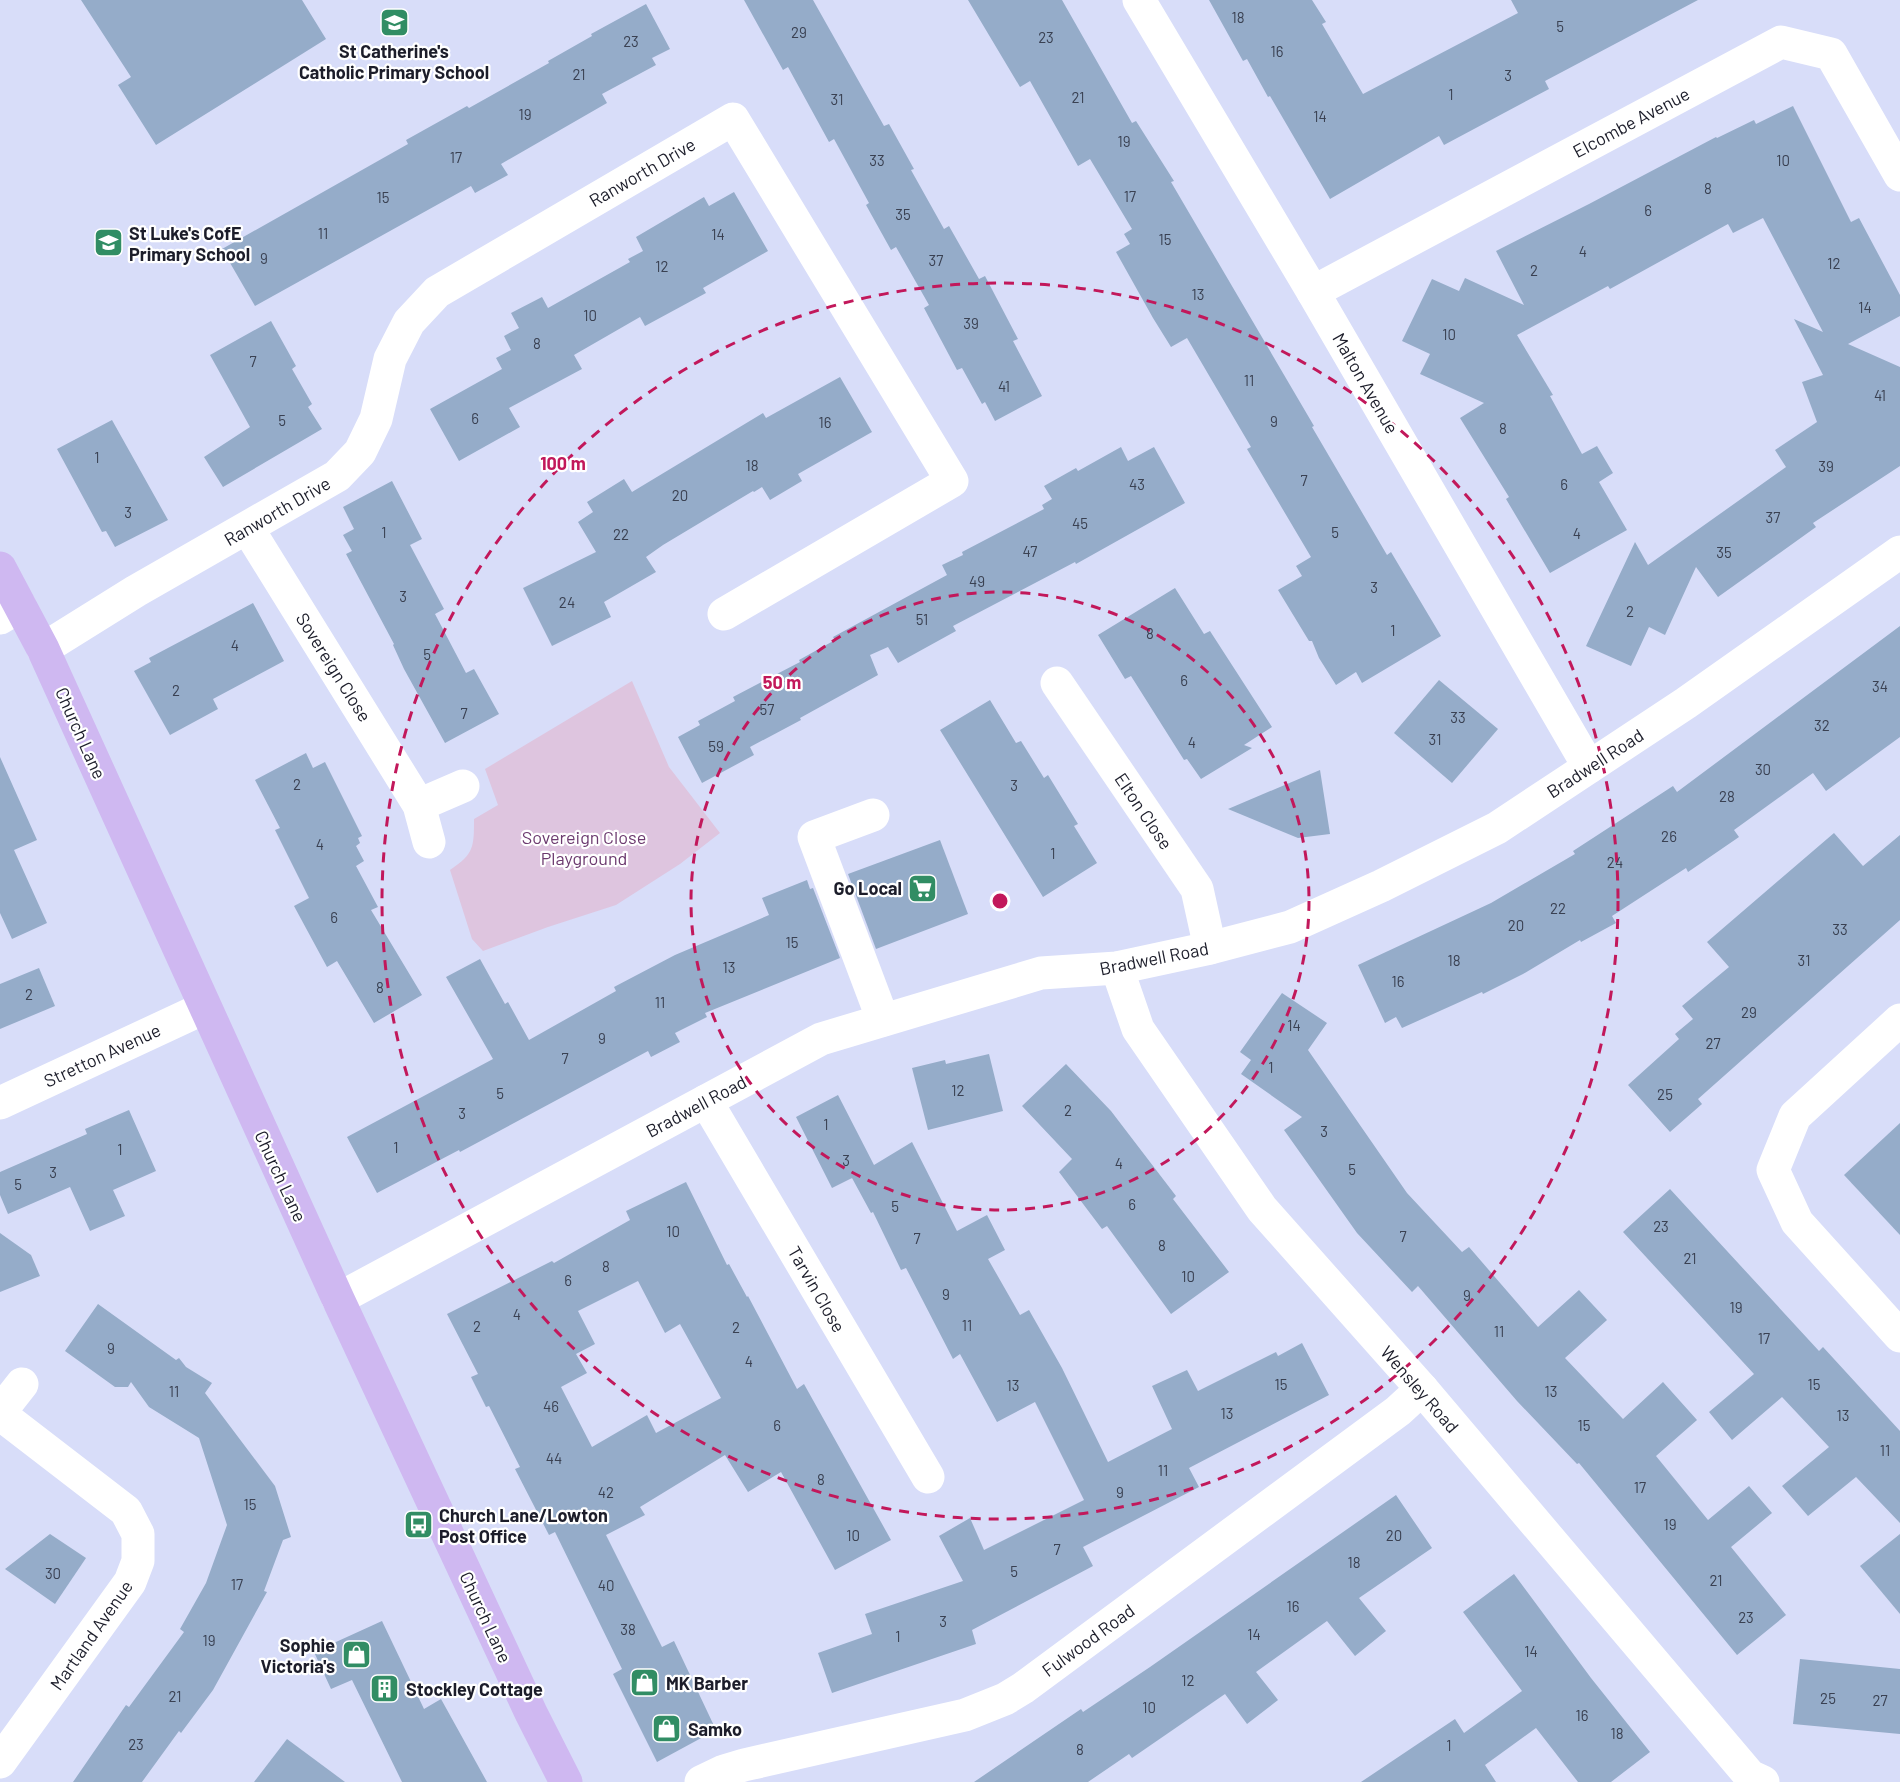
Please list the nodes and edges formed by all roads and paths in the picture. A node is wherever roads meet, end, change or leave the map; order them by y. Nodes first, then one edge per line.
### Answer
1 (1139, 0) edge
2 (1900, 175) edge
3 (1313, 292) junction
4 (248, 529) junction
5 (1900, 552) edge
6 (0, 568) edge
7 (10, 612) edge
8 (724, 615) dead end
9 (43, 649) junction
10 (1057, 683) dead end
11 (1589, 767) junction
12 (463, 786) dead end
13 (419, 805) junction
14 (873, 815) dead end
15 (429, 842) dead end
16 (1210, 948) junction
17 (1117, 968) junction
18 (204, 1008) junction
19 (883, 1020) junction
20 (1900, 1020) edge
21 (706, 1101) junction
22 (0, 1103) edge
23 (338, 1299) junction
24 (1900, 1336) edge
25 (22, 1384) dead end
26 (1422, 1389) junction
27 (0, 1413) edge
28 (928, 1477) dead end
29 (0, 1762) edge
30 (1751, 1780) edge
31 (566, 1782) edge
32 (701, 1782) edge

1 - 3 street, Malton Avenue
2 - 3 street, Elcombe Avenue
3 - 11 street, Malton Avenue
4 - 8 street, Ranworth Drive
4 - 9 street, Ranworth Drive
4 - 13 street, Sovereign Close
5 - 11 street, Bradwell Road
6 - 7 main road, Church Lane
7 - 9 main road, Church Lane
9 - 18 main road, Church Lane
10 - 16 street, Elton Close
11 - 16 street, Bradwell Road
12 - 13 street
13 - 15 street, Sovereign Close
14 - 19 street
16 - 17 street, Bradwell Road
17 - 19 street, Bradwell Road
17 - 26 street, Wensley Road
18 - 22 street, Stretton Avenue
18 - 23 main road, Church Lane
19 - 21 street, Bradwell Road
20 - 24 street
21 - 23 street, Bradwell Road
21 - 28 street, Tarvin Close
23 - 31 main road, Church Lane
25 - 27 street, Martland Avenue
26 - 30 street, Wensley Road
26 - 32 street, Fulwood Road
27 - 29 street, Martland Avenue

